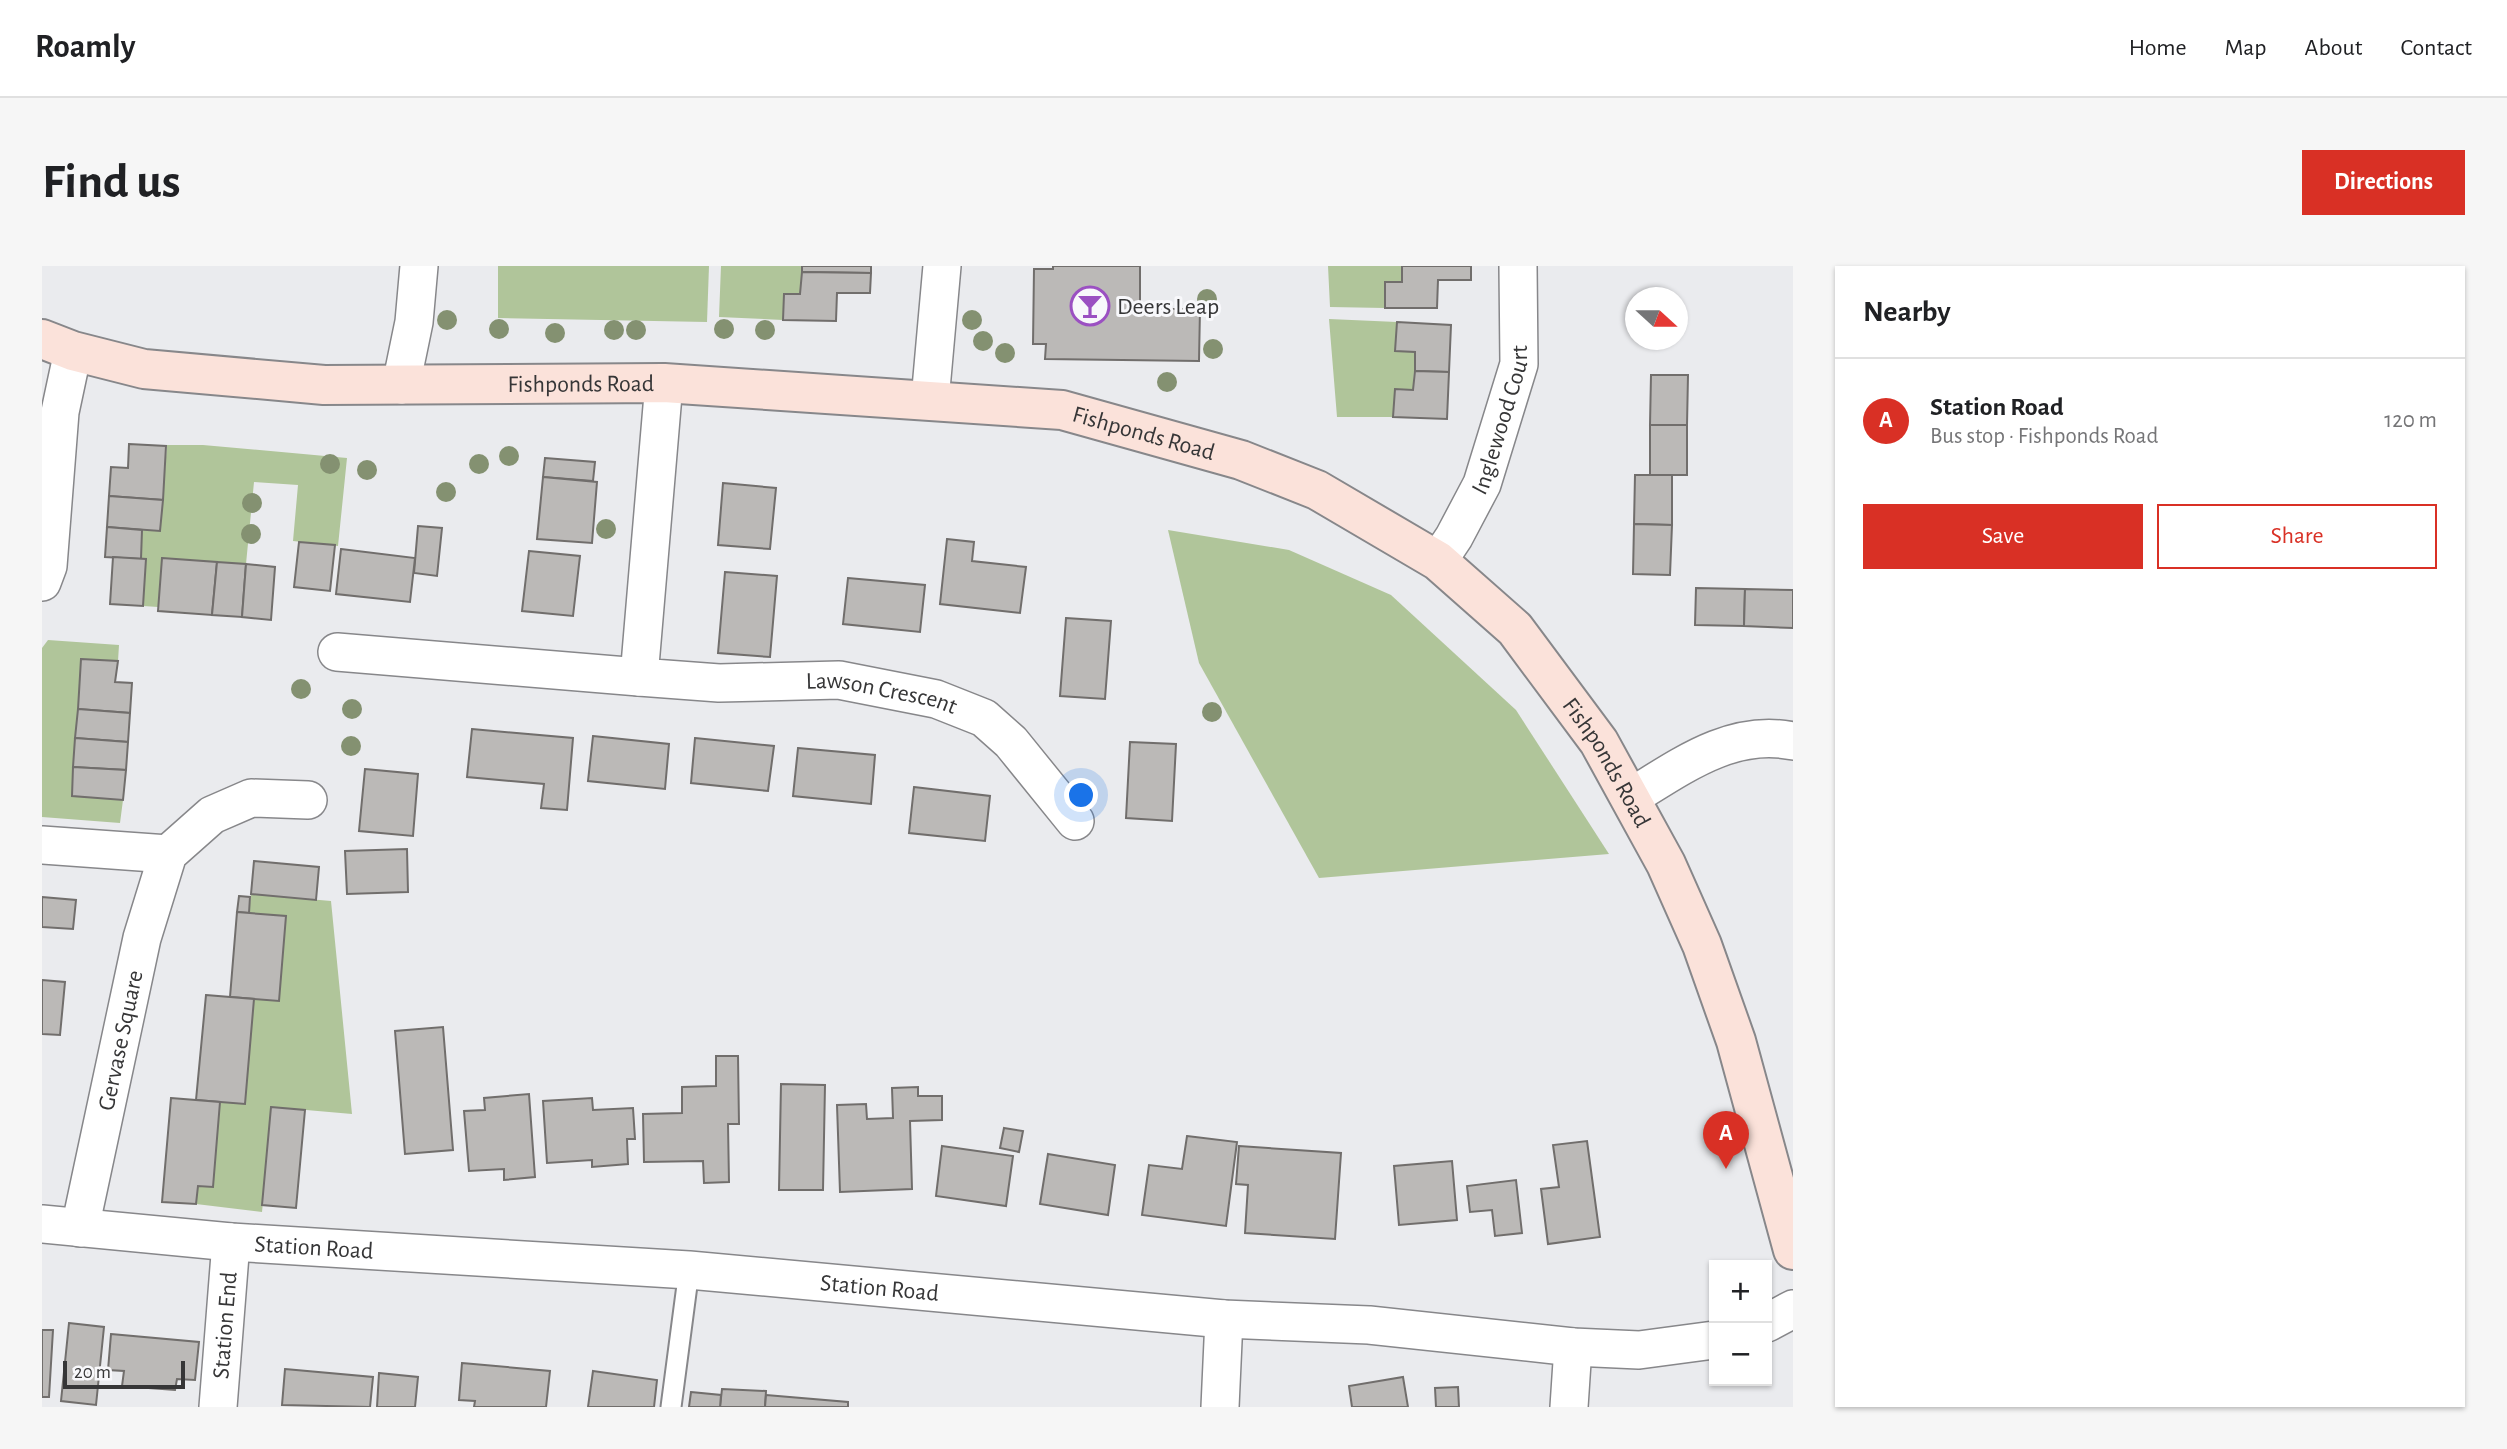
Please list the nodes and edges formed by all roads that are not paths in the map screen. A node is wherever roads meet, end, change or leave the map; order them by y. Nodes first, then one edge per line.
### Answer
1 (418, 266) edge
2 (942, 266) edge
3 (1518, 266) edge
4 (58, 345) edge
5 (664, 383) junction
6 (401, 385) junction
7 (930, 400) junction
8 (1438, 561) junction
9 (42, 582) edge
10 (337, 652) dead end
11 (639, 677) junction
12 (1793, 741) edge
13 (1631, 797) junction
14 (308, 800) dead end
15 (1075, 821) dead end
16 (42, 845) edge
17 (168, 855) junction
18 (42, 1224) edge
19 (80, 1228) junction
20 (231, 1242) junction
21 (1793, 1250) edge
22 (689, 1270) junction
23 (1793, 1308) edge
24 (1224, 1319) junction
25 (1772, 1320) edge
26 (1709, 1341) edge
27 (1573, 1348) junction
28 (218, 1407) edge
29 (671, 1407) edge
30 (1220, 1407) edge
31 (1569, 1407) edge

1 - 6 street
2 - 7 street
3 - 8 street, Inglewood Court
4 - 6 street, Fishponds Road
4 - 9 street
5 - 6 street, Fishponds Road
5 - 7 street, Fishponds Road
5 - 11 street
7 - 8 street, Fishponds Road
8 - 13 street, Fishponds Road
10 - 11 street, Lawson Crescent
11 - 15 street, Lawson Crescent
12 - 13 street
13 - 21 street, Fishponds Road
14 - 17 street
16 - 17 street
17 - 19 street, Gervase Square
18 - 19 street, Station Road
19 - 20 street, Station Road
20 - 22 street, Station Road
20 - 28 street, Station End
22 - 24 street, Station Road
22 - 29 lane
23 - 25 street
24 - 27 street, Station Road
24 - 30 street
26 - 27 street, Station Road
27 - 31 street

